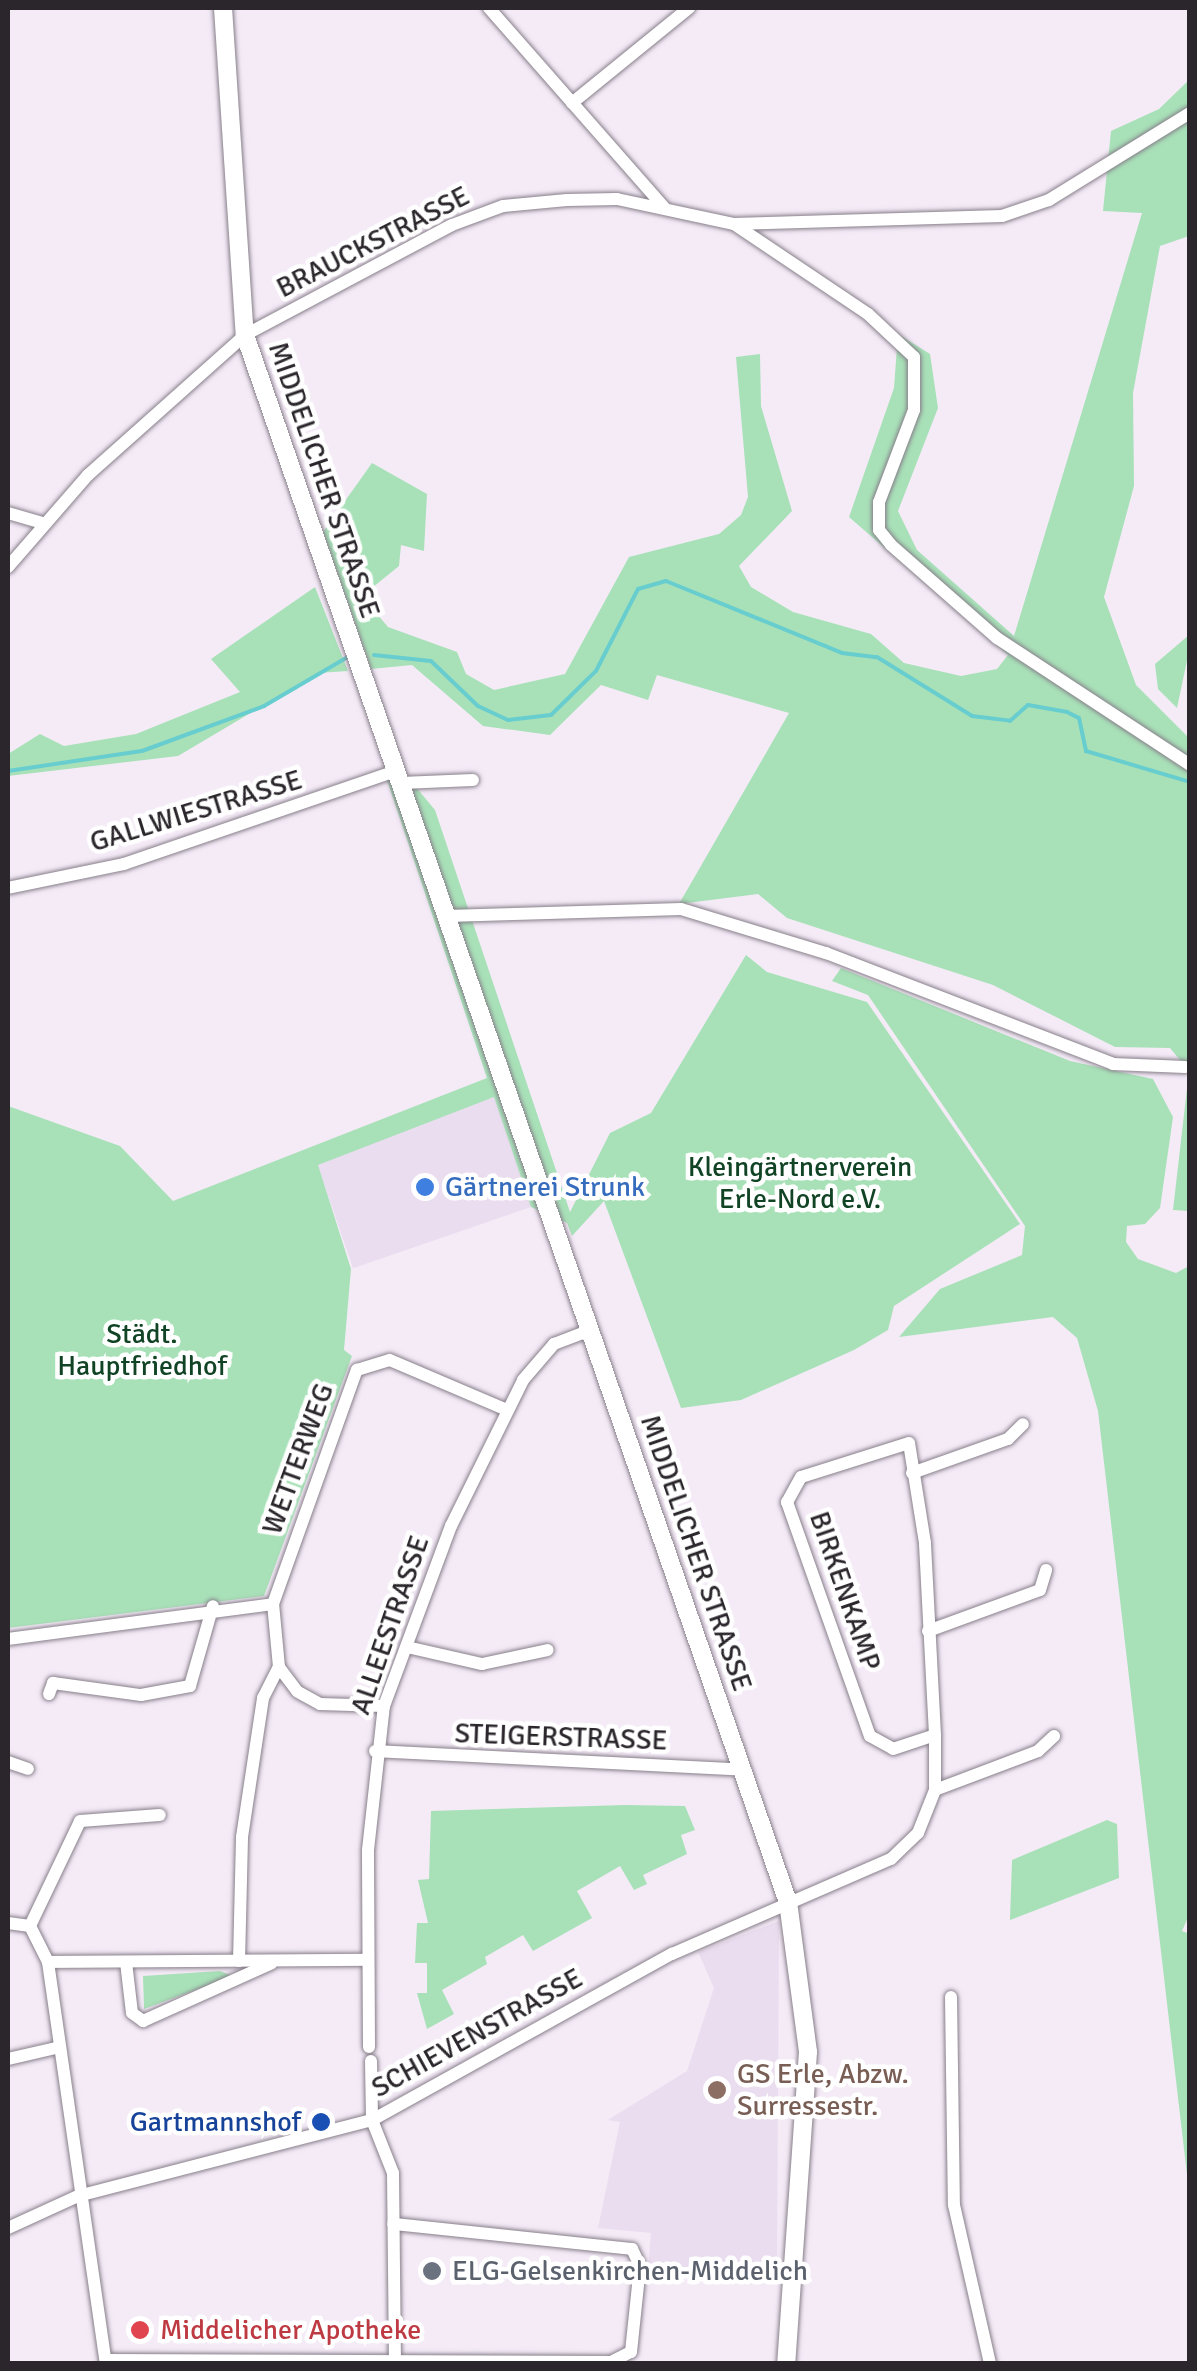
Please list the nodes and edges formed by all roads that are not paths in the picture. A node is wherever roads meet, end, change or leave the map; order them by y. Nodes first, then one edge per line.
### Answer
1 (223, 8) edge
2 (489, 8) edge
3 (689, 8) edge
4 (572, 104) junction
5 (1190, 113) edge
6 (665, 208) junction
7 (734, 224) junction
8 (245, 335) junction
9 (8, 513) edge
10 (42, 523) junction
11 (8, 568) edge
12 (424, 763) dead end
13 (1190, 765) edge
14 (399, 777) junction
15 (421, 780) junction
16 (473, 780) dead end
17 (8, 888) edge
18 (447, 916) junction
19 (1185, 1067) dead end
20 (588, 1330) junction
21 (507, 1410) junction
22 (1023, 1424) dead end
23 (912, 1473) junction
24 (1046, 1570) dead end
25 (273, 1604) junction
26 (213, 1606) junction
27 (928, 1631) junction
28 (8, 1638) edge
29 (407, 1646) junction
30 (548, 1650) dead end
31 (279, 1667) junction
32 (49, 1694) dead end
33 (384, 1706) junction
34 (934, 1735) junction
35 (1054, 1736) dead end
36 (376, 1751) junction
37 (8, 1762) edge
38 (28, 1769) dead end
39 (744, 1770) junction
40 (935, 1790) junction
41 (160, 1814) dead end
42 (788, 1902) junction
43 (8, 1923) edge
44 (30, 1926) junction
45 (279, 1960) junction
46 (368, 1960) junction
47 (239, 1961) junction
48 (48, 1962) junction
49 (126, 1962) junction
50 (952, 1998) dead end
51 (60, 2047) junction
52 (8, 2059) edge
53 (372, 2120) junction
54 (78, 2196) junction
55 (393, 2224) junction
56 (8, 2228) edge
57 (395, 2361) edge
58 (106, 2362) edge
59 (786, 2364) edge
60 (990, 2364) edge

1 - 8 street, MIDDELICHER STRASSE
2 - 4 street
3 - 4 street
4 - 6 street
5 - 7 street, BRAUCKSTRASSE
6 - 7 street, BRAUCKSTRASSE
6 - 8 street, BRAUCKSTRASSE
7 - 13 street
8 - 10 street, BRAUCKSTRASSE
8 - 14 street, MIDDELICHER STRASSE
9 - 10 street
10 - 11 street, BRAUCKSTRASSE
12 - 15 street
14 - 15 street
14 - 17 street, GALLWIESTRASSE
14 - 18 street, MIDDELICHER STRASSE
15 - 16 street
18 - 19 street
18 - 20 street, MIDDELICHER STRASSE
20 - 21 street, ALLEESTRASSE
20 - 39 street, MIDDELICHER STRASSE
21 - 25 street, WETTERWEG
21 - 29 street, ALLEESTRASSE
22 - 23 street
23 - 27 street
23 - 34 street, BIRKENKAMP
24 - 27 street
25 - 26 street
25 - 31 street, WETTERWEG
26 - 28 street
26 - 32 street
27 - 34 street
29 - 30 street
29 - 33 street, ALLEESTRASSE
31 - 33 street
31 - 47 street, WETTERWEG
33 - 36 street, ALLEESTRASSE
34 - 40 street
35 - 40 street
36 - 39 street, STEIGERSTRASSE
36 - 46 street, ALLEESTRASSE
37 - 38 street
39 - 42 street, MIDDELICHER STRASSE
40 - 42 street
41 - 44 street
42 - 53 street, SCHIEVENSTRASSE
42 - 59 street, MIDDELICHER STRASSE
43 - 44 street
44 - 48 street
45 - 46 street
45 - 47 street
45 - 49 street
46 - 53 street, ALLEESTRASSE
47 - 49 street
48 - 49 street
48 - 51 street
50 - 60 street
51 - 52 street
51 - 54 street
53 - 54 street, SCHIEVENSTRASSE
53 - 55 street
54 - 56 street, SCHIEVENSTRASSE
54 - 58 street
55 - 57 street
55 - 57 street
57 - 58 street

